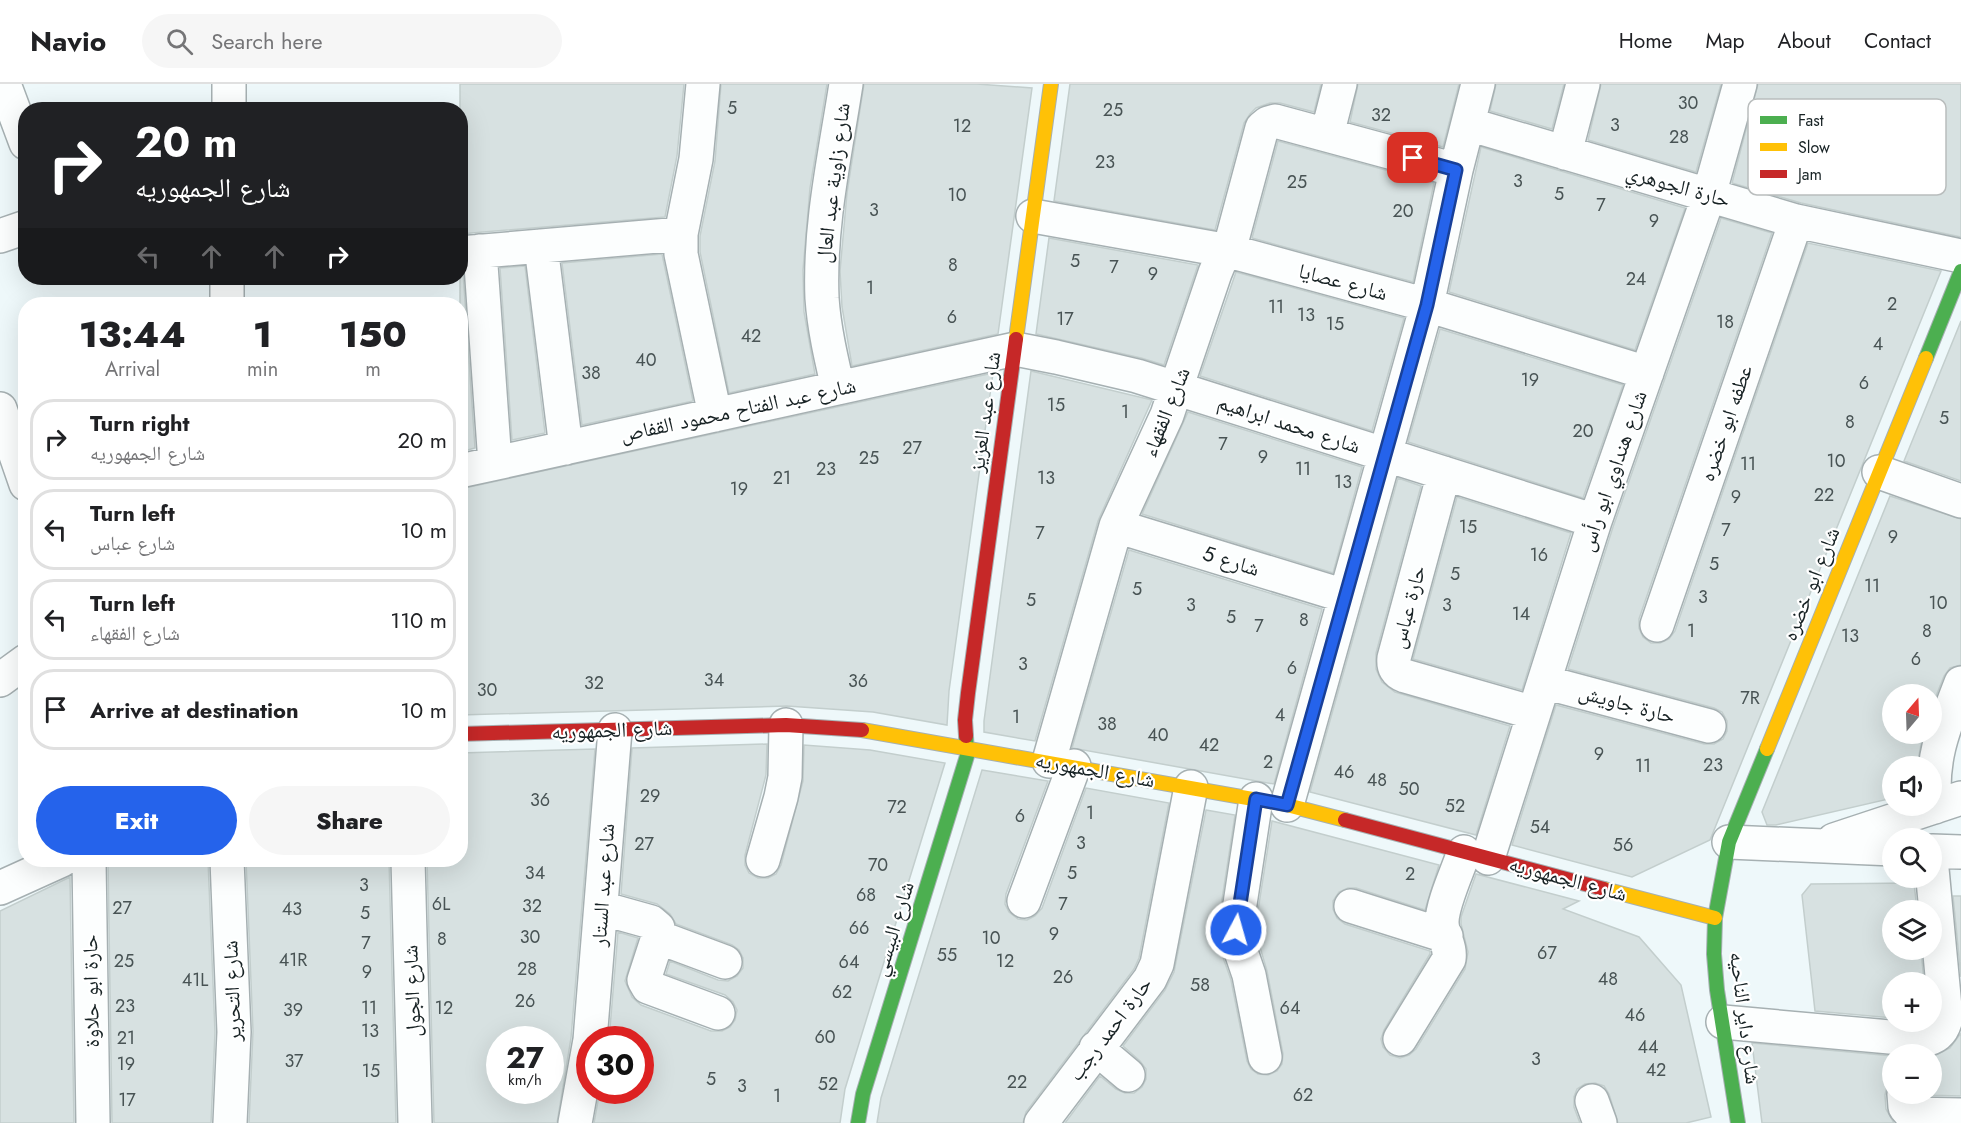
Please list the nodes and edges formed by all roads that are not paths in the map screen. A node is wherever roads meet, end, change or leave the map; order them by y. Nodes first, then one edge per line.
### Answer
1 (4, 84) edge
2 (229, 84) edge
3 (703, 84) edge
4 (846, 84) edge
5 (1051, 84) edge
6 (1340, 84) edge
7 (1478, 84) edge
8 (1583, 84) edge
9 (1740, 84) edge
10 (229, 102) edge
11 (18, 122) edge
12 (1468, 124) junction
13 (1327, 135) junction
14 (1564, 153) junction
15 (1456, 170) junction
16 (1709, 195) junction
17 (1033, 216) junction
18 (1796, 221) junction
19 (18, 230) edge
20 (681, 234) junction
21 (0, 236) edge
22 (541, 246) junction
23 (1229, 251) junction
24 (470, 252) edge
25 (1961, 256) edge
26 (1961, 271) edge
27 (1427, 305) junction
28 (1015, 349) junction
29 (1647, 373) junction
30 (837, 388) junction
31 (1177, 389) junction
32 (0, 409) edge
33 (715, 415) junction
34 (566, 448) junction
35 (1385, 455) junction
36 (18, 461) edge
37 (495, 463) junction
38 (468, 469) edge
39 (1879, 472) junction
40 (1444, 473) junction
41 (1961, 501) edge
42 (1595, 521) junction
43 (1116, 526) junction
44 (1346, 596) junction
45 (1657, 625) dead end
46 (18, 667) edge
47 (0, 680) edge
48 (1544, 682) junction
49 (1961, 683) edge
50 (1534, 713) junction
51 (786, 725) junction
52 (1709, 726) dead end
53 (615, 729) junction
54 (468, 734) edge
55 (967, 747) junction
56 (1061, 764) junction
57 (1191, 787) junction
58 (1271, 802) junction
59 (1948, 803) edge
60 (1729, 842) junction
61 (1815, 846) junction
62 (1882, 849) edge
63 (1942, 851) edge
64 (1961, 852) edge
65 (1476, 855) junction
66 (763, 860) dead end
67 (46, 867) edge
68 (89, 867) edge
69 (227, 867) edge
70 (408, 867) edge
71 (0, 888) edge
72 (1934, 888) edge
73 (1024, 901) dead end
74 (1351, 906) dead end
75 (601, 908) junction
76 (1715, 918) junction
77 (1446, 936) junction
78 (658, 937) junction
79 (725, 962) dead end
80 (718, 1013) dead end
81 (1723, 1022) junction
82 (591, 1026) edge
83 (1400, 1039) dead end
84 (1884, 1044) edge
85 (1914, 1044) edge
86 (1096, 1048) junction
87 (1265, 1057) dead end
88 (1128, 1075) dead end
89 (578, 1104) edge
90 (1905, 1104) edge
91 (1961, 1115) edge
92 (1732, 1122) edge
93 (93, 1123) edge
94 (230, 1123) edge
95 (415, 1123) edge
96 (575, 1123) edge
97 (858, 1123) edge
98 (1041, 1123) edge

1 - 11 street
2 - 10 street
3 - 20 street
4 - 30 street, شارع زاوية عبد العال
5 - 17 street, شارع عبد العزيز
6 - 13 street
7 - 12 street
8 - 14 street
9 - 16 street, شارع هنداوي ابو رأس
12 - 14 street, حارة الجوهري
12 - 15 street
13 - 15 street, شارع الفقهاء
13 - 23 street, شارع الفقهاء
14 - 16 street, حارة الجوهري
15 - 27 street
16 - 18 street, حارة الجوهري
16 - 29 street, شارع هنداوي ابو رأس
17 - 23 street, شارع عصايا
17 - 28 street, شارع عبد العزيز
18 - 25 street, حارة الجوهري
18 - 45 street, عطفه ابو خضره
19 - 21 street
20 - 22 street
20 - 33 street
22 - 24 street
22 - 34 street
23 - 27 street, شارع عصايا
23 - 31 street, شارع الفقهاء
24 - 37 street
26 - 39 street, شارع ابو خضره
27 - 29 street, شارع عصايا
27 - 35 street
28 - 30 street, شارع عبد الفتاح محمود القفاص
28 - 31 street, شارع محمد ابراهيم
28 - 55 street, شارع عبد العزيز
29 - 42 street, شارع هنداوي ابو رأس
30 - 33 street, شارع عبد الفتاح محمود القفاص
31 - 35 street, شارع محمد ابراهيم
31 - 43 street, شارع الفقهاء
32 - 36 street
33 - 34 street, شارع عبد الفتاح محمود القفاص
34 - 37 street, شارع عبد الفتاح محمود القفاص
35 - 40 street, شارع محمد ابراهيم
35 - 44 street
37 - 38 street, شارع عبد الفتاح محمود القفاص
39 - 41 street
39 - 60 street, شارع ابو خضره
40 - 42 street, شارع محمد ابراهيم
40 - 50 street, حارة عباس
42 - 48 street, شارع هنداوي ابو رأس
43 - 44 street, شارع 5
43 - 56 street, شارع الفقهاء
44 - 58 street
46 - 47 street
48 - 50 street, شارع هنداوي ابو رأس
48 - 52 street, حارة جاويش
49 - 59 street
50 - 65 street, شارع هنداوي ابو رأس
51 - 53 street, شارع الجمهوريه
51 - 55 street, شارع الجمهوريه
51 - 66 street
53 - 54 street, شارع الجمهوريه
53 - 75 street, شارع عبد الستار
55 - 56 street, شارع الجمهوريه
55 - 97 street, شارع البيسي
56 - 57 street, شارع الجمهوريه
56 - 73 street, شارع الفقهاء
57 - 58 street, شارع الجمهوريه
57 - 86 street, حارة احمد رجب
58 - 65 street, شارع الجمهوريه
58 - 87 street
59 - 61 street
60 - 61 street
60 - 76 street, شارع ابو خضره
61 - 62 street
63 - 64 street
65 - 76 street, شارع الجمهوريه
65 - 77 street, شارع هنداوي ابو رأس
67 - 71 street
68 - 93 street, حارة ابو حلاوة
69 - 94 street, شارع التحرير
70 - 95 street, شارع الجول
72 - 85 street
74 - 77 street
75 - 78 street
75 - 82 street, شارع عبد الستار
76 - 81 street, شارع داير الناحيه
77 - 83 street, شارع هنداوي ابو رأس
78 - 79 street
78 - 80 street
81 - 84 street
81 - 92 street, شارع داير الناحيه
86 - 88 street
86 - 98 street, حارة احمد رجب
89 - 96 street, شارع عبد الستار
90 - 91 street

